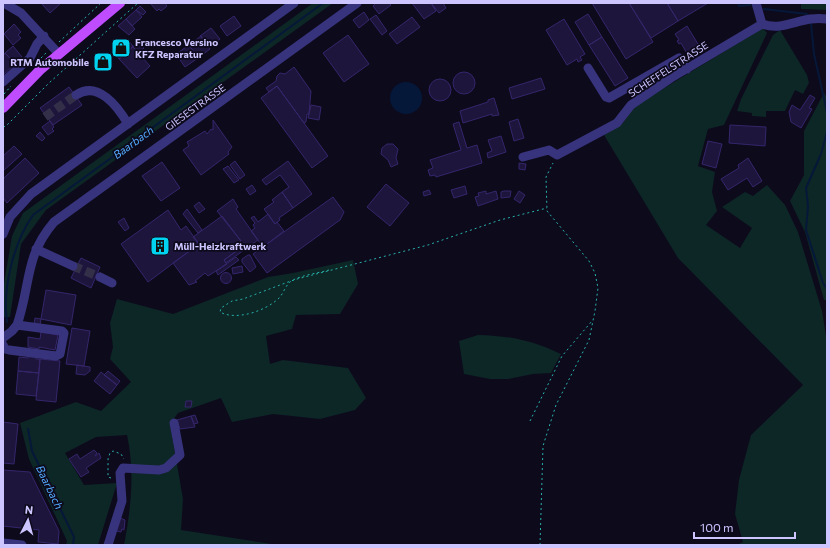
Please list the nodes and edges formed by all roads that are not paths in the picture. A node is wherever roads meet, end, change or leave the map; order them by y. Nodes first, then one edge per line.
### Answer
1 (4, 3) edge
2 (120, 3) edge
3 (294, 3) edge
4 (357, 3) edge
5 (756, 3) edge
6 (827, 19) edge
7 (762, 24) junction
8 (44, 36) junction
9 (56, 50) junction
10 (588, 68) dead end
11 (687, 68) junction
12 (3, 82) edge
13 (76, 94) tunnel mouth
14 (3, 108) edge
15 (128, 124) junction
16 (523, 157) dead end
17 (3, 234) edge
18 (36, 249) junction
19 (73, 266) tunnel mouth
20 (100, 277) tunnel mouth
21 (112, 283) dead end
22 (17, 325) junction
23 (3, 338) edge
24 (3, 345) edge
25 (174, 423) dead end
26 (3, 543) edge
27 (108, 543) edge
28 (22, 545) edge

1 - 8 street
2 - 9 main road
3 - 15 street
4 - 18 street, GIESESTRASSE
5 - 7 street
6 - 7 street
7 - 11 street, SCHEFFELSTRASSE
8 - 9 street
8 - 12 street
9 - 14 main road
10 - 11 street
11 - 16 street, SCHEFFELSTRASSE
13 - 15 street
15 - 17 street
18 - 19 street
18 - 22 street, GIESESTRASSE
20 - 21 street
22 - 23 street
22 - 24 street
25 - 27 street
26 - 28 street

